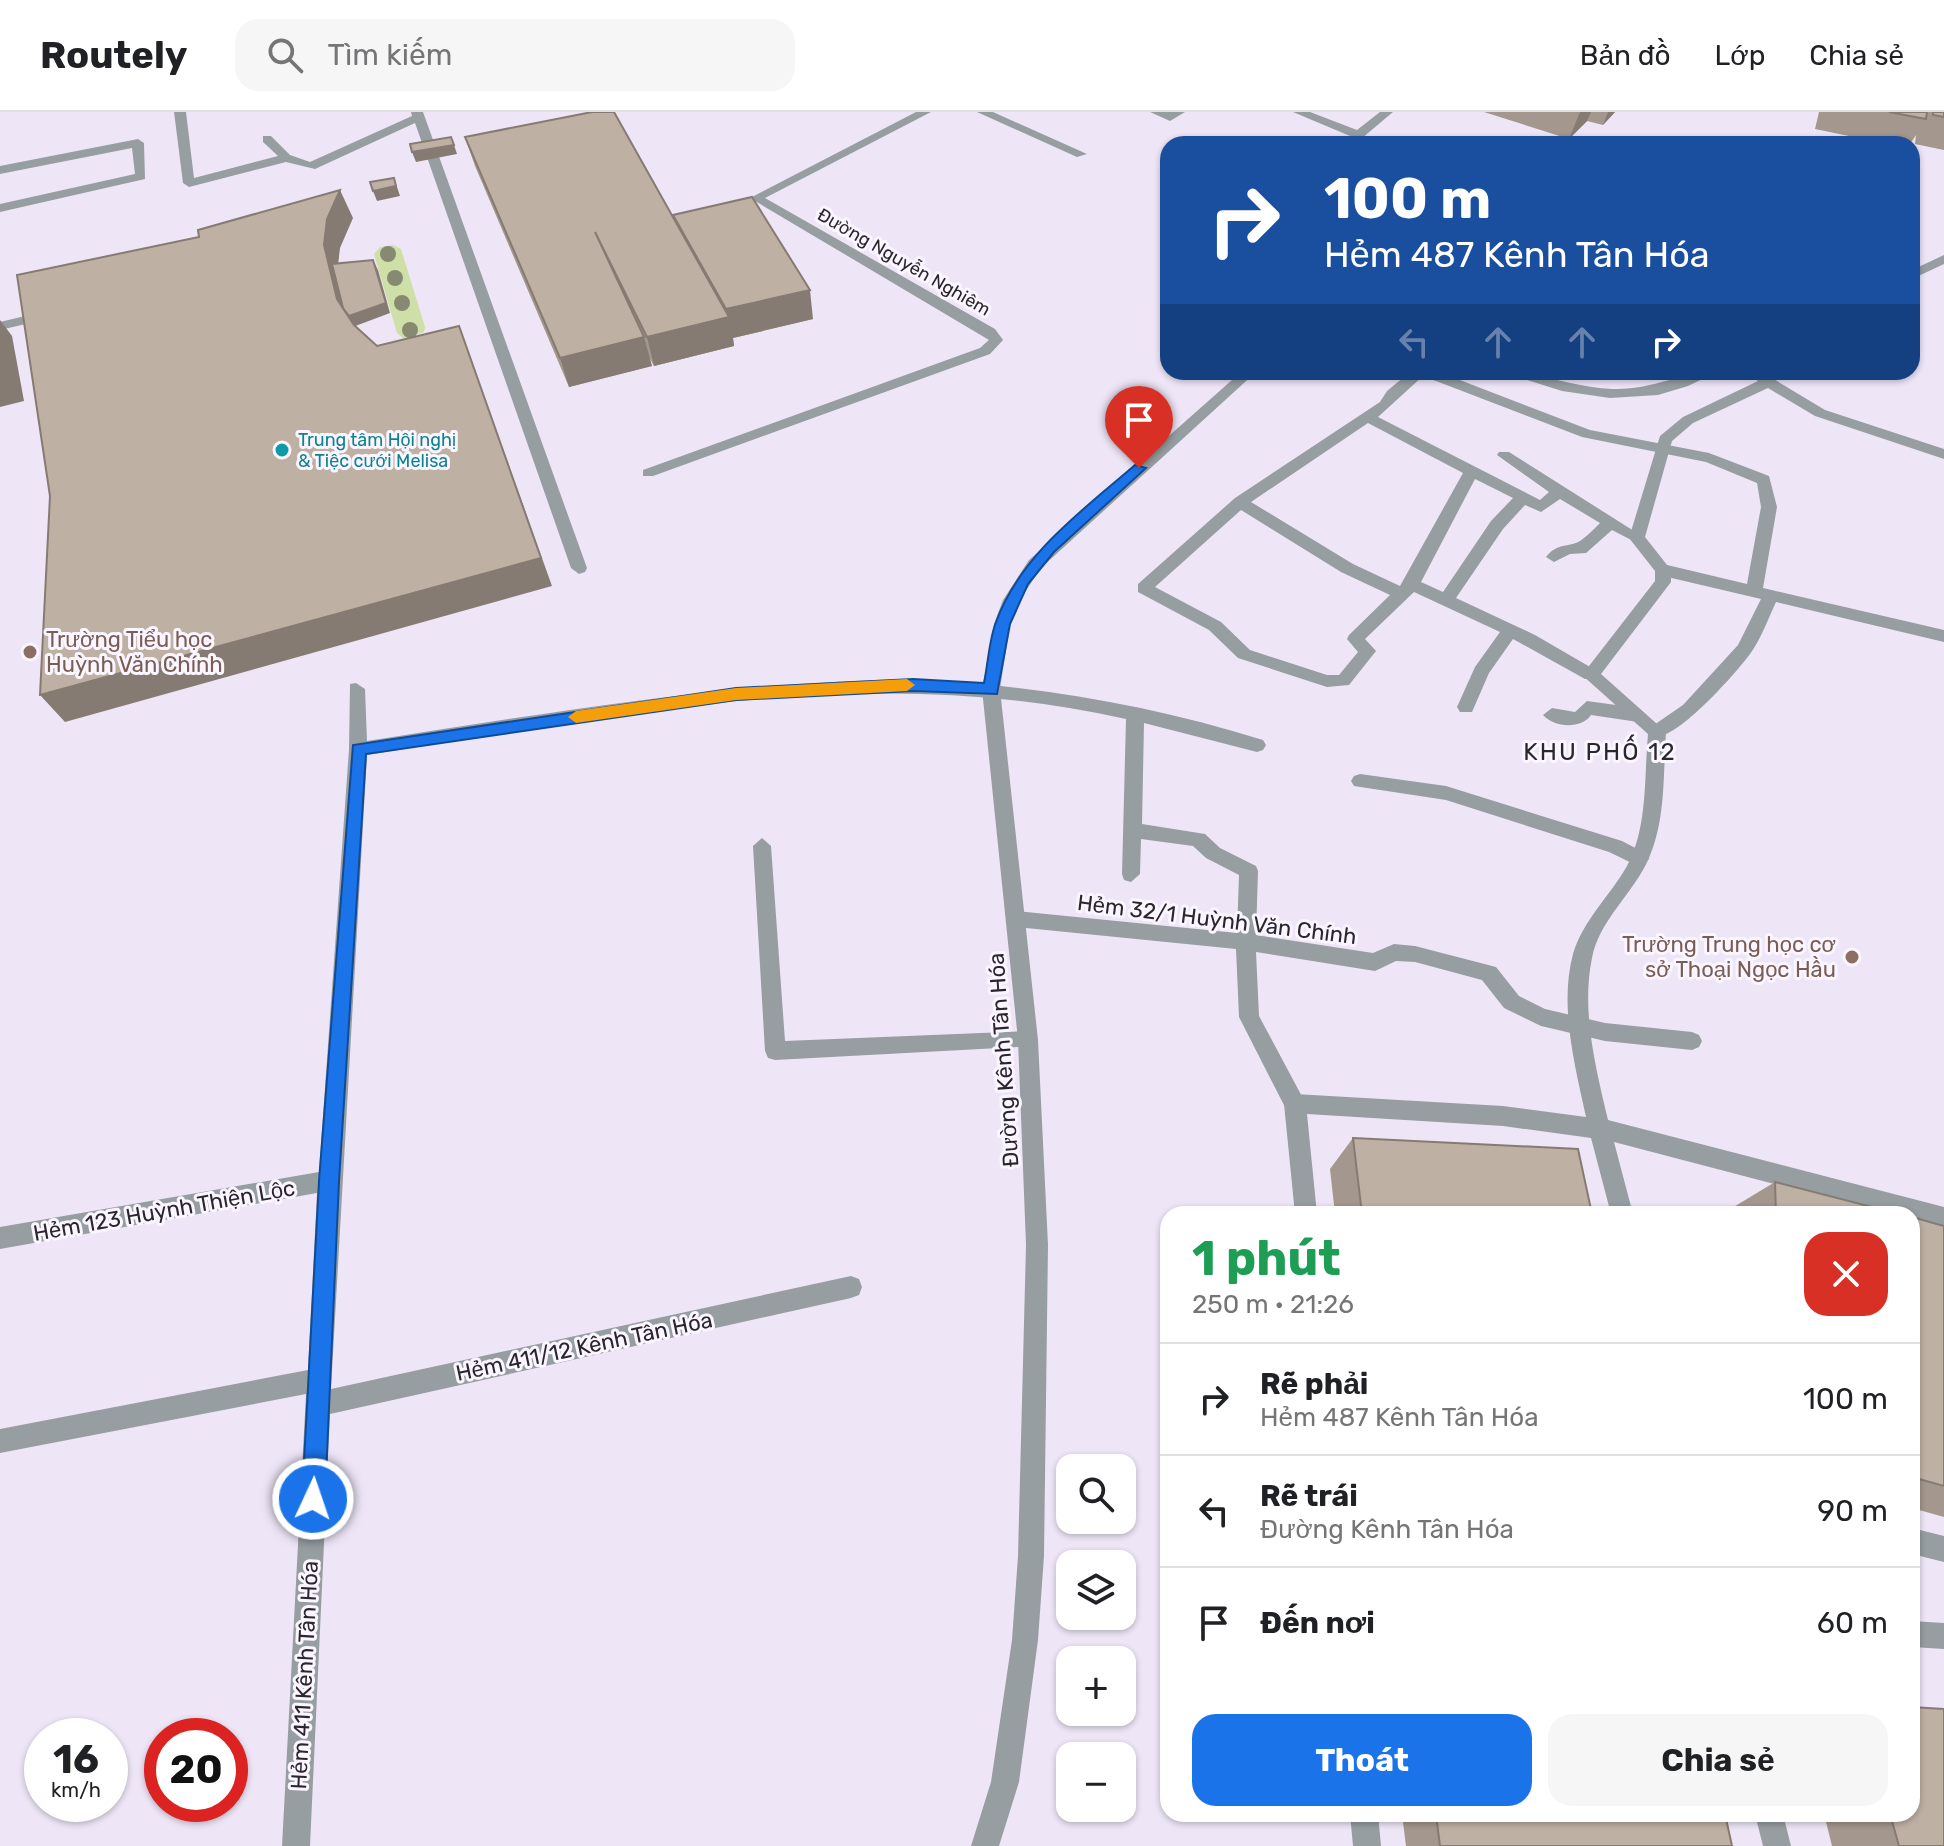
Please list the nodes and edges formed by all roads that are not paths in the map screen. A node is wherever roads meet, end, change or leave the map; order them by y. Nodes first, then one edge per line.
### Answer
1 (180, 112) edge
2 (925, 112) edge
3 (983, 112) edge
4 (1156, 112) edge
5 (1179, 112) edge
6 (1299, 112) edge
7 (1387, 112) edge
8 (418, 114) edge
9 (1359, 135) joint
10 (267, 139) dead end
11 (1081, 154) dead end
12 (286, 158) junction
13 (0, 170) edge
14 (0, 208) edge
15 (1944, 259) edge
16 (1920, 271) edge
17 (25, 320) edge
18 (0, 326) edge
19 (1240, 380) edge
20 (1409, 380) edge
21 (1447, 380) edge
22 (1538, 380) edge
23 (1690, 380) edge
24 (1765, 380) edge
25 (1768, 382) junction
26 (1367, 417) junction
27 (1661, 447) junction
28 (1944, 454) edge
29 (1504, 455) dead end
30 (1471, 472) junction
31 (648, 473) dead end
32 (1559, 492) junction
33 (1523, 497) junction
34 (1240, 502) junction
35 (1610, 523) junction
36 (1637, 538) junction
37 (1554, 557) dead end
38 (579, 568) dead end
39 (1663, 570) junction
40 (1407, 589) junction
41 (1763, 593) junction
42 (1446, 600) junction
43 (1510, 631) junction
44 (1944, 636) edge
45 (1591, 675) junction
46 (356, 689) dead end
47 (991, 689) junction
48 (1466, 707) dead end
49 (1135, 715) junction
50 (1552, 715) dead end
51 (1638, 715) junction
52 (1657, 732) junction
53 (1257, 745) dead end
54 (358, 749) junction
55 (1360, 781) dead end
56 (1133, 830) junction
57 (762, 846) dead end
58 (1640, 859) junction
59 (1131, 874) dead end
60 (1016, 919) junction
61 (1246, 942) junction
62 (1579, 1027) junction
63 (1028, 1040) junction
64 (1692, 1041) dead end
65 (1295, 1104) junction
66 (1601, 1129) junction
67 (329, 1181) junction
68 (1305, 1206) edge
69 (1620, 1206) edge
70 (1898, 1206) edge
71 (1920, 1212) edge
72 (1944, 1218) edge
73 (0, 1238) edge
74 (851, 1287) dead end
75 (318, 1392) junction
76 (0, 1441) edge
77 (1920, 1543) edge
78 (1944, 1549) edge
79 (1920, 1634) edge
80 (1944, 1636) edge
81 (1365, 1822) edge
82 (1771, 1822) edge
83 (296, 1846) edge
84 (985, 1846) edge
85 (1367, 1846) edge
86 (1777, 1846) edge

1 - 12 street
2 - 31 street, Đường Nguyễn Nghiêm
3 - 11 street
4 - 5 street
6 - 9 street
7 - 9 street
8 - 12 street
8 - 38 street
10 - 12 street
13 - 14 street
15 - 16 street
17 - 18 street
19 - 47 street, Đường Kênh Tân Hóa
20 - 26 street
21 - 27 street
22 - 23 street
24 - 25 street
25 - 27 street
25 - 28 street
26 - 30 street
26 - 34 street
27 - 36 street
27 - 41 street
29 - 32 street
30 - 33 street
30 - 40 street
32 - 33 street
32 - 35 street
33 - 42 street
34 - 40 street
34 - 40 street
35 - 36 street
35 - 37 street
36 - 39 street
39 - 41 street
39 - 45 street
40 - 42 street
41 - 44 street
41 - 52 street
42 - 43 street
43 - 45 street
43 - 48 street
45 - 51 street
46 - 54 street, Hẻm 411 Kênh Tân Hóa
47 - 49 street
47 - 54 street
47 - 60 street, Đường Kênh Tân Hóa
49 - 53 street
49 - 56 street
50 - 51 street
51 - 52 street
52 - 58 street
54 - 67 street, Hẻm 411 Kênh Tân Hóa
55 - 58 street
56 - 59 street
56 - 61 street
57 - 63 street
58 - 62 street
60 - 61 street, Hẻm 32/1 Huỳnh Văn Chính
60 - 63 street, Đường Kênh Tân Hóa
61 - 62 street, Hẻm 32/1 Huỳnh Văn Chính
61 - 65 street
62 - 64 street, Hẻm 32/1 Huỳnh Văn Chính
62 - 66 street
63 - 84 street, Đường Kênh Tân Hóa
65 - 66 street
65 - 68 street
66 - 69 street
66 - 70 street
67 - 73 street, Hẻm 123 Huỳnh Thiện Lộc
67 - 75 street, Hẻm 411 Kênh Tân Hóa
71 - 72 street
74 - 75 street, Hẻm 411/12 Kênh Tân Hóa
75 - 76 street, Hẻm 411/12 Kênh Tân Hóa
75 - 83 street, Hẻm 411 Kênh Tân Hóa
77 - 78 street
79 - 80 street
81 - 85 street
82 - 86 street

